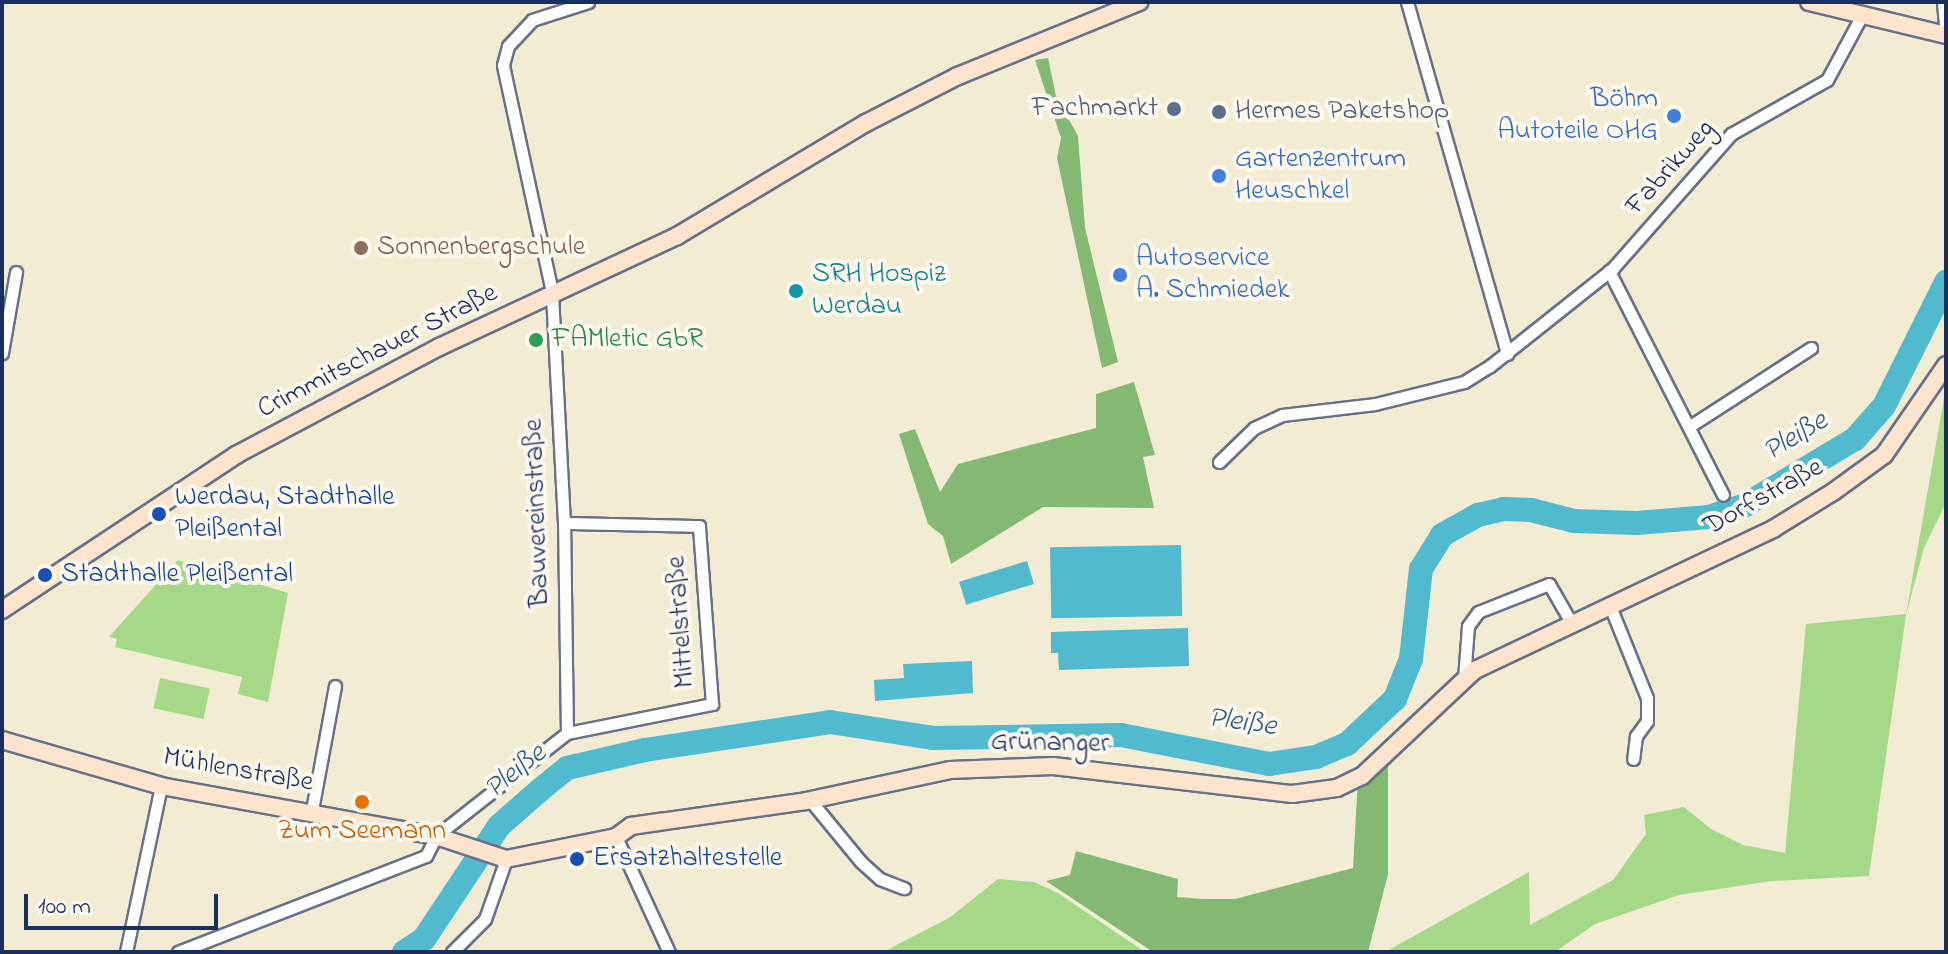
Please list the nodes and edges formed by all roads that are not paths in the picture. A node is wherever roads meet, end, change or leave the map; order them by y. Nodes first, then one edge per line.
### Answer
1 (588, 2) edge
2 (1139, 2) edge
3 (1407, 2) edge
4 (1809, 2) edge
5 (1943, 2) edge
6 (1862, 15) junction
7 (1946, 35) edge
8 (1609, 271) junction
9 (16, 272) dead end
10 (552, 292) junction
11 (1811, 348) dead end
12 (2, 353) edge
13 (1507, 354) junction
14 (1946, 365) edge
15 (1690, 426) junction
16 (1219, 462) dead end
17 (1723, 495) dead end
18 (564, 523) junction
19 (1610, 606) junction
20 (2, 610) edge
21 (1572, 624) junction
22 (1464, 679) junction
23 (335, 686) dead end
24 (567, 733) junction
25 (2, 740) edge
26 (1633, 759) dead end
27 (161, 786) junction
28 (1292, 794) joint
29 (810, 800) junction
30 (312, 810) junction
31 (436, 836) junction
32 (616, 837) junction
33 (501, 857) junction
34 (904, 888) dead end
35 (126, 952) edge
36 (178, 952) edge
37 (452, 952) edge
38 (669, 952) edge

1 - 10 street, Bauvereinstraße
2 - 10 street, Crimmitschauer Straße
3 - 13 street
4 - 6 street
5 - 7 street
6 - 7 street
6 - 8 street, Fabrikweg
8 - 13 street, Fabrikweg
8 - 15 street
9 - 12 street
10 - 18 street, Bauvereinstraße
10 - 20 street, Crimmitschauer Straße
11 - 15 street
13 - 16 street, Fabrikweg
14 - 19 street, Dorfstraße
15 - 17 street
18 - 24 street, Bauvereinstraße
18 - 24 street, Mittelstraße
19 - 21 street, Dorfstraße
19 - 26 street
21 - 22 street, Dorfstraße
21 - 22 street
22 - 28 street, Dorfstraße
23 - 30 street
24 - 31 street
25 - 27 street, Mühlenstraße
27 - 30 street, Mühlenstraße
27 - 35 street
28 - 29 street, Grünanger
29 - 32 street, Grünanger
29 - 34 street
30 - 31 street, Mühlenstraße
31 - 33 street, Mühlenstraße
31 - 36 street
32 - 33 street, Grünanger
32 - 38 street
33 - 37 street

